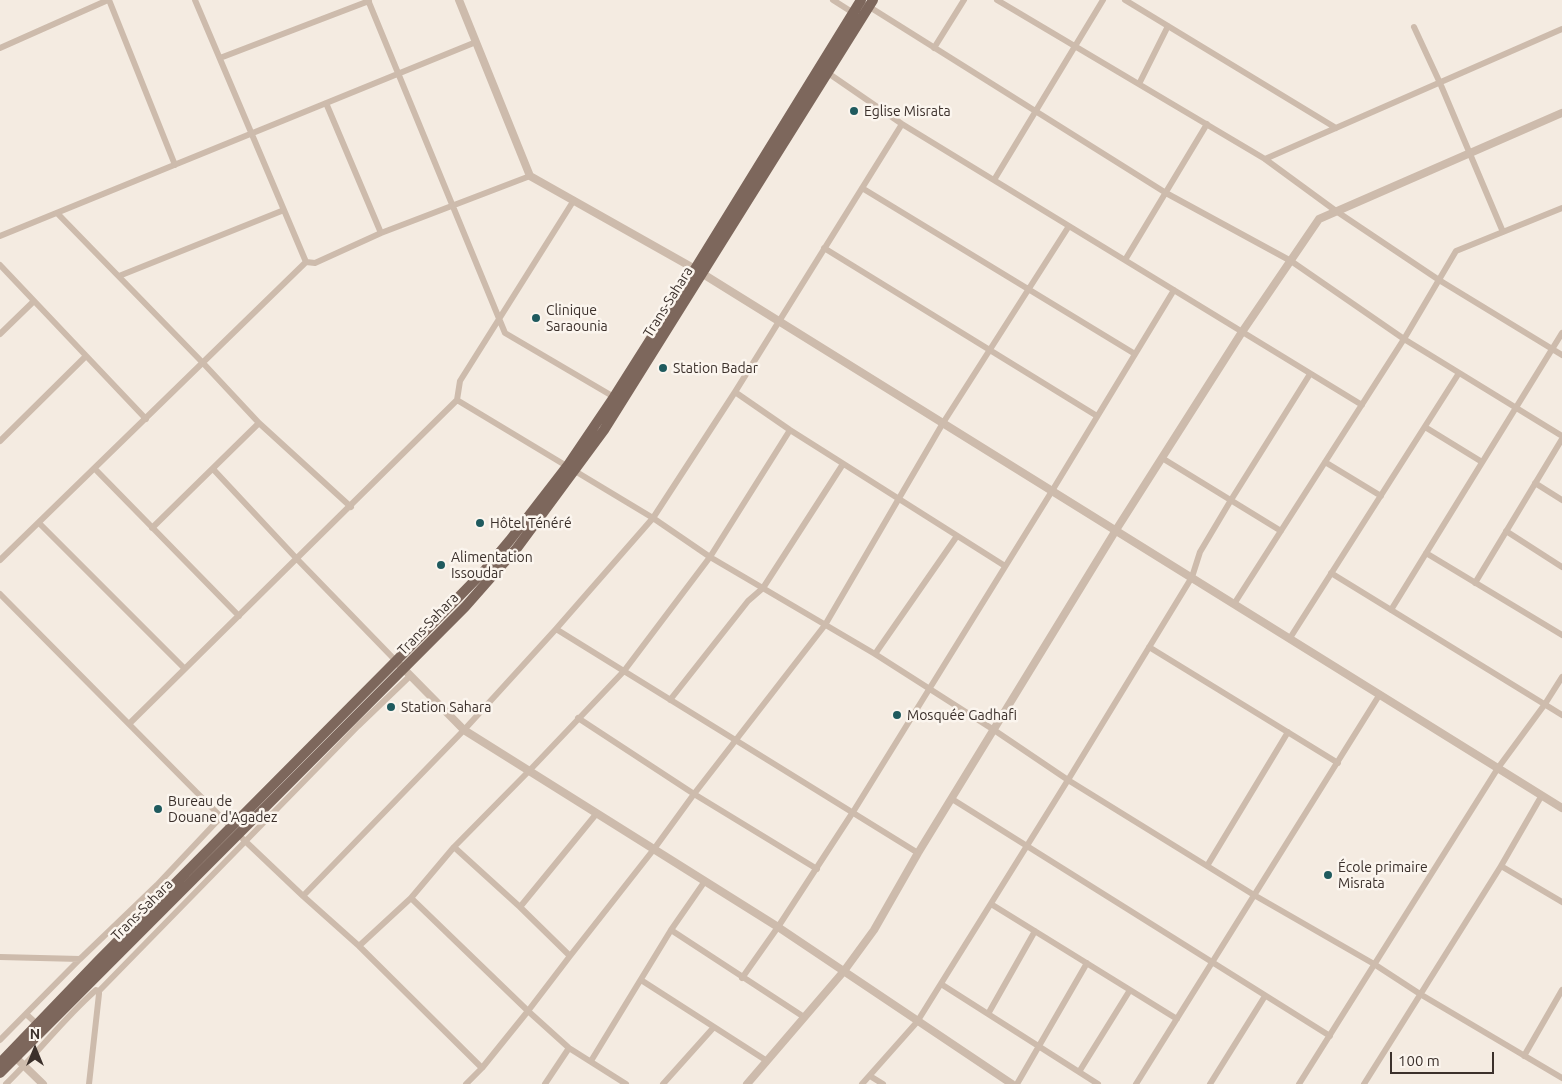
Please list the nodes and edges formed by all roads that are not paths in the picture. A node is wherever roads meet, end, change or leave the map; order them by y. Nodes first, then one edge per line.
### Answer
1 (108, 0) edge
2 (196, 0) edge
3 (368, 0) edge
4 (459, 0) edge
5 (833, 0) edge
6 (964, 0) edge
7 (997, 0) edge
8 (1103, 0) edge
9 (1125, 0) edge
10 (866, 2) edge
11 (857, 16) junction
12 (1168, 26) junction
13 (1414, 27) dead end
14 (1562, 29) edge
15 (476, 42) junction
16 (1075, 46) junction
17 (0, 48) edge
18 (934, 48) junction
19 (220, 58) junction
20 (828, 73) junction
21 (398, 74) junction
22 (1440, 82) junction
23 (1138, 84) junction
24 (326, 103) junction
25 (802, 104) junction
26 (1035, 112) junction
27 (1562, 113) edge
28 (902, 124) junction
29 (1207, 124) junction
30 (1336, 128) junction
31 (252, 133) junction
32 (1469, 153) junction
33 (1265, 159) junction
34 (175, 165) junction
35 (530, 176) junction
36 (994, 180) junction
37 (862, 188) junction
38 (1166, 193) junction
39 (574, 200) junction
40 (452, 206) junction
41 (1562, 208) edge
42 (284, 210) junction
43 (1336, 211) junction
44 (57, 213) junction
45 (1069, 226) junction
46 (1503, 232) junction
47 (381, 233) junction
48 (0, 236) edge
49 (824, 248) junction
50 (1125, 260) junction
51 (1290, 261) junction
52 (306, 262) junction
53 (0, 265) edge
54 (699, 271) junction
55 (119, 276) junction
56 (1438, 280) junction
57 (1028, 289) junction
58 (1174, 290) junction
59 (34, 301) junction
60 (500, 318) junction
61 (779, 321) junction
62 (1242, 332) junction
63 (1562, 333) edge
64 (0, 334) edge
65 (1404, 339) junction
66 (1552, 349) junction
67 (990, 350) junction
68 (1135, 354) junction
69 (1562, 355) edge
70 (86, 356) junction
71 (203, 363) junction
72 (1460, 373) junction
73 (1310, 374) junction
74 (629, 381) junction
75 (735, 392) junction
76 (614, 397) junction
77 (457, 400) junction
78 (1362, 405) junction
79 (1516, 408) junction
80 (1097, 416) junction
81 (146, 419) junction
82 (259, 423) junction
83 (943, 423) junction
84 (1425, 427) junction
85 (790, 430) junction
86 (1562, 438) edge
87 (0, 441) edge
88 (1162, 458) junction
89 (1325, 462) junction
90 (1482, 462) junction
91 (843, 464) junction
92 (571, 468) junction
93 (94, 469) junction
94 (213, 469) junction
95 (1536, 483) junction
96 (1052, 490) junction
97 (1381, 496) junction
98 (898, 498) junction
99 (1231, 500) junction
100 (1562, 500) edge
101 (351, 507) junction
102 (653, 518) junction
103 (39, 523) junction
104 (152, 528) junction
105 (1116, 530) junction
106 (1281, 531) junction
107 (1506, 532) junction
108 (957, 536) junction
109 (1426, 553) junction
110 (710, 557) junction
111 (297, 558) junction
112 (0, 560) edge
113 (1005, 566) junction
114 (1562, 567) edge
115 (1331, 573) junction
116 (1192, 577) junction
117 (1475, 583) junction
118 (763, 588) junction
119 (0, 594) edge
120 (1234, 604) junction
121 (1390, 610) junction
122 (239, 616) junction
123 (825, 625) junction
124 (556, 629) junction
125 (1562, 635) edge
126 (1290, 638) junction
127 (1149, 647) junction
128 (875, 654) junction
129 (185, 669) junction
130 (404, 669) junction
131 (624, 671) junction
132 (1562, 677) edge
133 (929, 688) junction
134 (1380, 694) junction
135 (670, 700) junction
136 (1544, 704) junction
137 (1562, 715) edge
138 (578, 718) junction
139 (129, 724) junction
140 (464, 730) junction
141 (994, 730) junction
142 (1288, 732) junction
143 (736, 740) junction
144 (1338, 762) junction
145 (1498, 768) junction
146 (529, 772) junction
147 (1068, 780) junction
148 (694, 794) junction
149 (1542, 795) junction
150 (952, 799) junction
151 (1562, 808) edge
152 (853, 812) junction
153 (597, 813) junction
154 (221, 817) junction
155 (238, 834) junction
156 (1027, 846) junction
157 (454, 847) junction
158 (654, 849) junction
159 (918, 853) junction
160 (1207, 866) junction
161 (1501, 866) junction
162 (817, 869) junction
163 (705, 881) junction
164 (1254, 895) junction
165 (304, 896) junction
166 (411, 898) junction
167 (1562, 902) edge
168 (991, 904) junction
169 (520, 907) junction
170 (778, 927) junction
171 (671, 930) junction
172 (1035, 931) junction
173 (359, 946) junction
174 (570, 956) junction
175 (0, 957) edge
176 (80, 959) junction
177 (1087, 963) junction
178 (1212, 963) junction
179 (1374, 964) junction
180 (844, 971) junction
181 (742, 978) junction
182 (641, 980) junction
183 (940, 984) junction
184 (1130, 990) junction
185 (1562, 990) edge
186 (99, 991) junction
187 (1420, 994) junction
188 (1266, 996) junction
189 (528, 1011) junction
190 (26, 1014) junction
191 (988, 1014) junction
192 (804, 1017) junction
193 (1177, 1019) junction
194 (917, 1022) junction
195 (37, 1024) junction
196 (714, 1027) junction
197 (1330, 1036) junction
198 (0, 1040) edge
199 (1039, 1046) junction
200 (570, 1048) junction
201 (13, 1055) junction
202 (1524, 1056) junction
203 (591, 1061) junction
204 (767, 1061) junction
205 (0, 1063) edge
206 (24, 1066) junction
207 (482, 1068) junction
208 (1079, 1072) junction
209 (0, 1073) edge
210 (870, 1076) junction
211 (1560, 1080) edge
212 (6, 1084) edge
213 (43, 1084) edge
214 (89, 1084) edge
215 (466, 1084) edge
216 (545, 1084) edge
217 (626, 1084) edge
218 (663, 1084) edge
219 (747, 1084) edge
220 (862, 1084) edge
221 (883, 1084) edge
222 (1012, 1084) edge
223 (1017, 1084) edge
224 (1098, 1084) edge
225 (1136, 1084) edge
226 (1210, 1084) edge
227 (1299, 1084) edge
228 (1364, 1084) edge

1 - 17 street
1 - 34 street
2 - 19 street
3 - 19 street
3 - 21 street
4 - 15 street
5 - 11 street
6 - 18 street
7 - 16 street
8 - 16 street
9 - 12 street
10 - 11 main road, Trans-Sahara
10 - 18 street
11 - 20 main road, Trans-Sahara
11 - 25 main road, Trans-Sahara
12 - 23 street
12 - 30 street
13 - 22 street
14 - 22 street
15 - 21 street
15 - 35 street
16 - 23 street
16 - 26 street
18 - 26 street
19 - 31 street
20 - 25 main road, Trans-Sahara
20 - 28 street
21 - 24 street
21 - 40 street
22 - 30 street
22 - 32 street
23 - 29 street
24 - 31 street
24 - 47 street
25 - 54 main road, Trans-Sahara
26 - 36 street
26 - 38 street
27 - 32 street
28 - 36 street
28 - 37 street
29 - 33 street
29 - 38 street
30 - 33 street
31 - 34 street
31 - 42 street
32 - 43 street
32 - 46 street
33 - 43 street
34 - 44 street
35 - 39 street
35 - 40 street
36 - 45 street
37 - 49 street
37 - 57 street
38 - 50 street
38 - 51 street
39 - 54 street
39 - 60 street
40 - 47 street
40 - 60 street
41 - 46 street
42 - 52 street
42 - 55 street
43 - 51 street
43 - 56 street
44 - 48 street
44 - 55 street
45 - 50 street
45 - 57 street
46 - 56 street
47 - 52 street
49 - 61 street
49 - 67 street
50 - 58 street
51 - 62 street
51 - 65 street
52 - 71 street
53 - 59 street
54 - 61 street
54 - 74 main road, Trans-Sahara
55 - 71 street
56 - 65 street
56 - 66 street
57 - 67 street
57 - 68 street
58 - 62 street
58 - 68 street
59 - 64 street
59 - 70 street
60 - 76 street
60 - 77 street
61 - 75 street
61 - 83 street
62 - 73 street
62 - 88 street
63 - 66 street
65 - 72 street
65 - 78 street
66 - 69 street
66 - 79 street
67 - 80 street
67 - 83 street
68 - 80 street
70 - 81 street
70 - 87 street
71 - 81 street
71 - 82 street
72 - 79 street
72 - 84 street
73 - 78 street
73 - 99 street
74 - 76 main road, Trans-Sahara
74 - 92 main road, Trans-Sahara
75 - 85 street
75 - 102 street
76 - 92 main road, Trans-Sahara
77 - 92 street
77 - 101 street
78 - 89 street
79 - 86 street
79 - 90 street
80 - 96 street
81 - 93 street
82 - 94 street
82 - 101 street
83 - 96 street
83 - 98 street
84 - 90 street
84 - 97 street
85 - 91 street
85 - 110 street
86 - 95 street
88 - 99 street
88 - 105 street
89 - 97 street
89 - 106 street
90 - 109 street
91 - 98 street
91 - 118 street
92 - 102 street
92 - 130 main road, Trans-Sahara
93 - 103 street
93 - 104 street
94 - 104 street
94 - 111 street
95 - 100 street
95 - 107 street
96 - 105 street
96 - 113 street
97 - 115 street
98 - 108 street
98 - 123 street
99 - 106 street
99 - 116 street
101 - 111 street
102 - 110 street
102 - 124 street
103 - 112 street
103 - 129 street
104 - 122 street
105 - 116 street
105 - 141 street
106 - 120 street
107 - 114 street
107 - 117 street
108 - 113 street
108 - 128 street
109 - 117 street
109 - 121 street
110 - 118 street
110 - 131 street
111 - 122 street
111 - 130 street
113 - 133 street
115 - 121 street
115 - 126 street
116 - 120 street
116 - 127 street
117 - 125 street
118 - 123 street
118 - 135 street
119 - 139 street
120 - 126 street
121 - 136 street
122 - 129 street
123 - 128 street
123 - 143 street
124 - 131 street
124 - 140 street
126 - 134 street
127 - 142 street
127 - 147 street
128 - 133 street
129 - 139 street
130 - 140 street
130 - 155 main road, Trans-Sahara
130 - 155 street
131 - 135 street
131 - 138 street
132 - 136 street
133 - 141 street
133 - 152 street
134 - 144 street
134 - 145 street
135 - 143 street
136 - 137 street
136 - 145 street
138 - 146 street
138 - 148 street
139 - 154 street
140 - 146 street
140 - 165 street
141 - 147 street
141 - 150 street
142 - 144 street
142 - 160 street
143 - 148 street
143 - 152 street
144 - 164 street
145 - 149 street
145 - 179 street
146 - 153 street
146 - 157 street
147 - 156 street
147 - 160 street
148 - 158 street
148 - 162 street
149 - 151 street
149 - 161 street
150 - 156 street
150 - 159 street
152 - 159 street
152 - 162 street
153 - 158 street
153 - 169 street
154 - 155 street
154 - 176 street
155 - 165 street
155 - 186 street
155 - 195 main road, Trans-Sahara
155 - 201 main road, Trans-Sahara
156 - 168 street
156 - 178 street
157 - 166 street
157 - 169 street
158 - 163 street
158 - 174 street
159 - 180 street
160 - 164 street
161 - 167 street
161 - 187 street
162 - 170 street
163 - 170 street
163 - 171 street
164 - 178 street
164 - 179 street
165 - 173 street
166 - 173 street
166 - 189 street
168 - 172 street
168 - 183 street
169 - 174 street
170 - 180 street
170 - 181 street
171 - 181 street
171 - 182 street
172 - 177 street
172 - 191 street
173 - 207 street
174 - 189 street
175 - 176 street
176 - 190 street
177 - 184 street
177 - 199 street
178 - 188 street
178 - 193 street
179 - 187 street
179 - 197 street
180 - 192 street
180 - 194 street
181 - 192 street
182 - 196 street
182 - 203 street
183 - 191 street
183 - 194 street
184 - 193 street
184 - 208 street
185 - 202 street
186 - 206 street
186 - 214 street
187 - 202 street
187 - 228 street
188 - 197 street
188 - 226 street
189 - 200 street
189 - 207 street
190 - 195 street
190 - 198 street
191 - 199 street
192 - 204 street
193 - 225 street
194 - 210 street
194 - 222 street
195 - 201 main road, Trans-Sahara
196 - 204 street
196 - 218 street
197 - 227 street
199 - 208 street
199 - 223 street
200 - 203 street
200 - 216 street
201 - 205 main road, Trans-Sahara
201 - 206 street
201 - 209 main road, Trans-Sahara
202 - 211 street
203 - 217 street
204 - 219 street
206 - 212 street
206 - 213 street
207 - 215 street
208 - 224 street
210 - 220 street
210 - 221 street

